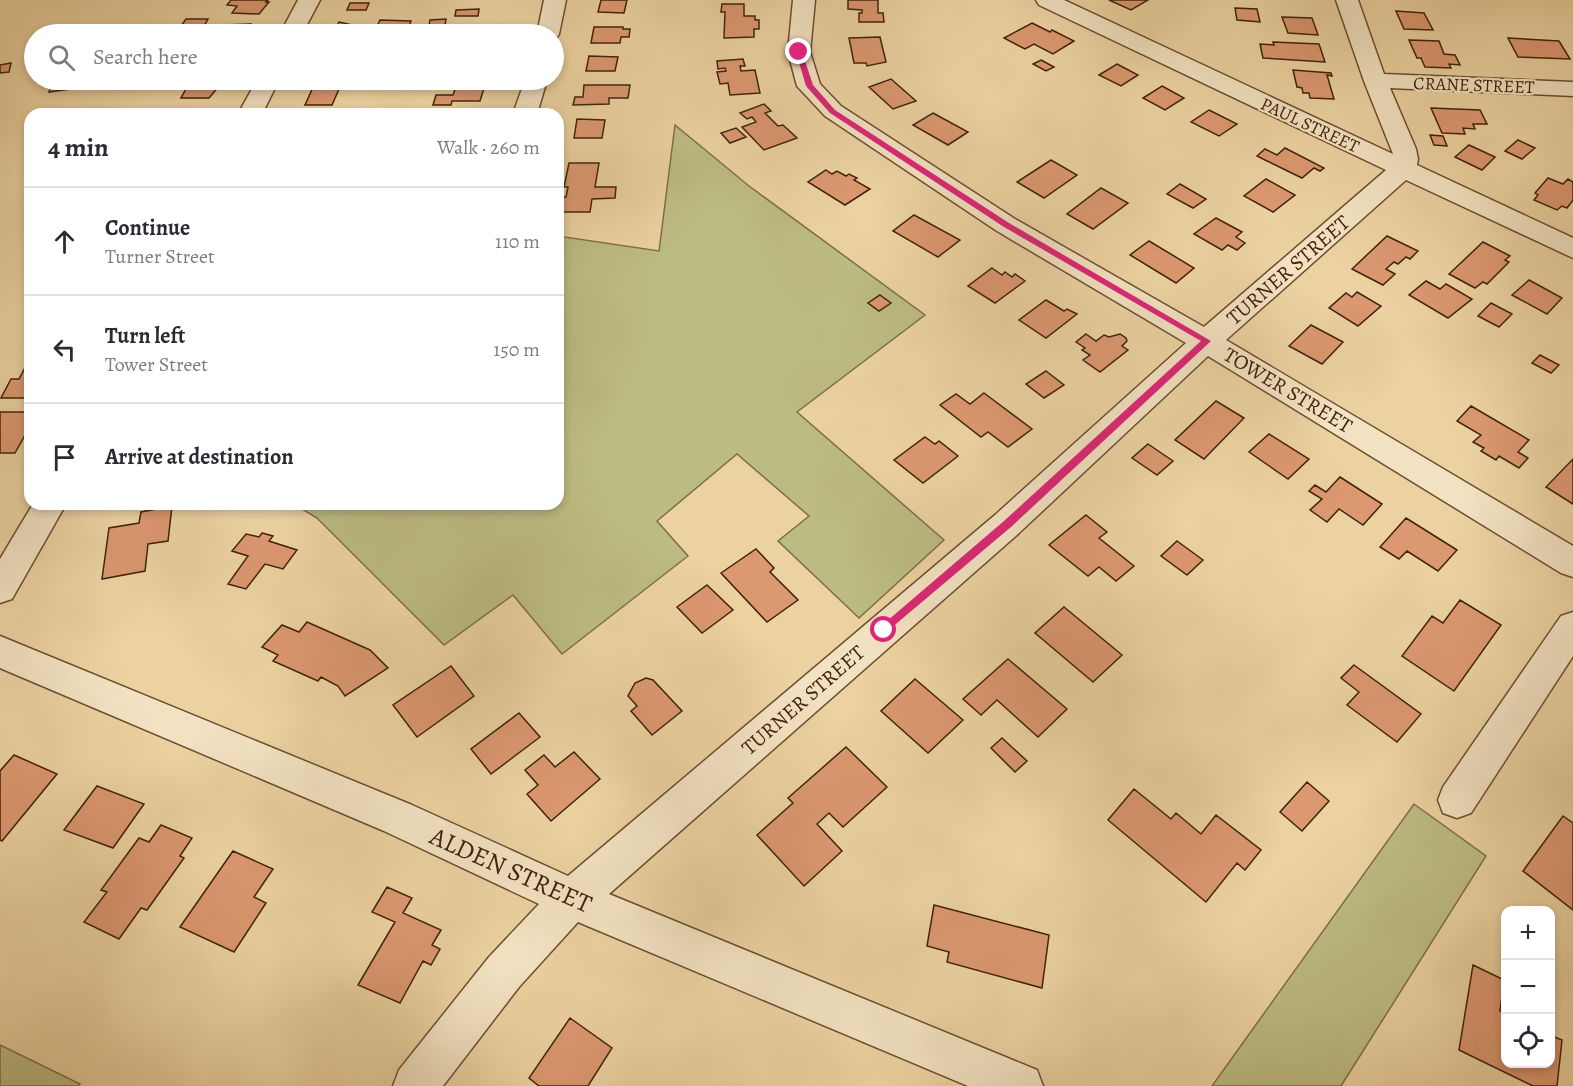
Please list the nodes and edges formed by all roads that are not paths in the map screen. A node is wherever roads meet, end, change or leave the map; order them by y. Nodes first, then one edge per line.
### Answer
1 (309, 0) edge
2 (555, 0) edge
3 (804, 0) edge
4 (1047, 0) edge
5 (1347, 0) edge
6 (296, 24) edge
7 (550, 24) edge
8 (1375, 81) junction
9 (1573, 89) edge
10 (263, 90) edge
11 (533, 90) edge
12 (253, 108) edge
13 (527, 108) edge
14 (1403, 169) junction
15 (1573, 249) edge
16 (1206, 341) junction
17 (46, 510) edge
18 (1573, 563) edge
19 (0, 589) edge
20 (1573, 627) edge
21 (0, 652) edge
22 (1457, 800) dead end
23 (572, 898) junction
24 (415, 1086) edge
25 (1022, 1086) edge

1 - 6 street
2 - 7 street
3 - 16 street, TOWER STREET
4 - 14 street, PAUL STREET
5 - 8 street
8 - 9 street, CRANE STREET
8 - 14 street
10 - 12 street
11 - 13 street
14 - 15 street, PAUL STREET
14 - 16 street, TURNER STREET
16 - 18 street, TOWER STREET
16 - 23 street, TURNER STREET
17 - 19 street
20 - 22 street
21 - 23 street, ALDEN STREET
23 - 24 street, TURNER STREET
23 - 25 street, ALDEN STREET

